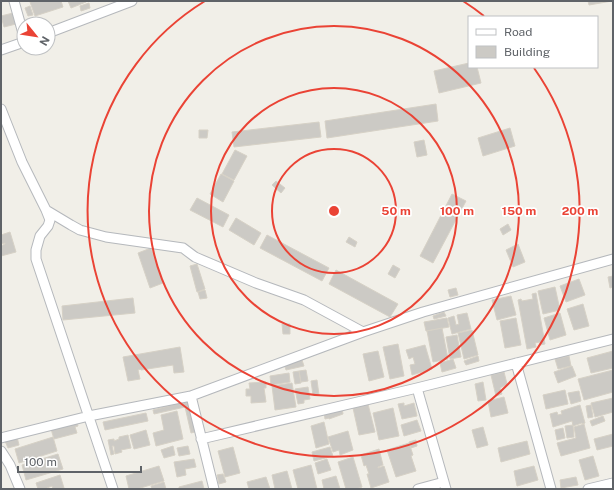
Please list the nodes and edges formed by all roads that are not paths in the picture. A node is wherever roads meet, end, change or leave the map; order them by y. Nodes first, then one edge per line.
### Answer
1 (14, 1) edge
2 (132, 1) edge
3 (18, 16) edge
4 (56, 30) edge
5 (16, 45) edge
6 (1, 50) edge
7 (1, 109) edge
8 (46, 210) junction
9 (613, 259) edge
10 (363, 332) junction
11 (613, 339) edge
12 (516, 363) junction
13 (417, 388) junction
14 (191, 396) junction
15 (89, 416) junction
16 (1, 438) edge
17 (201, 439) junction
18 (1, 451) edge
19 (613, 482) edge
20 (445, 485) edge
21 (20, 489) edge
22 (113, 489) edge
23 (214, 489) edge
24 (418, 489) edge
25 (551, 489) edge
26 (588, 489) edge

1 - 3 street
2 - 4 street
5 - 6 street
7 - 8 street
8 - 10 street
8 - 15 street
9 - 10 street
10 - 14 street
11 - 12 street
12 - 13 street
12 - 25 street
13 - 17 street
13 - 20 street
14 - 15 street
14 - 17 street
15 - 16 street
15 - 22 street
17 - 23 street
18 - 21 street
19 - 26 street
20 - 24 street

